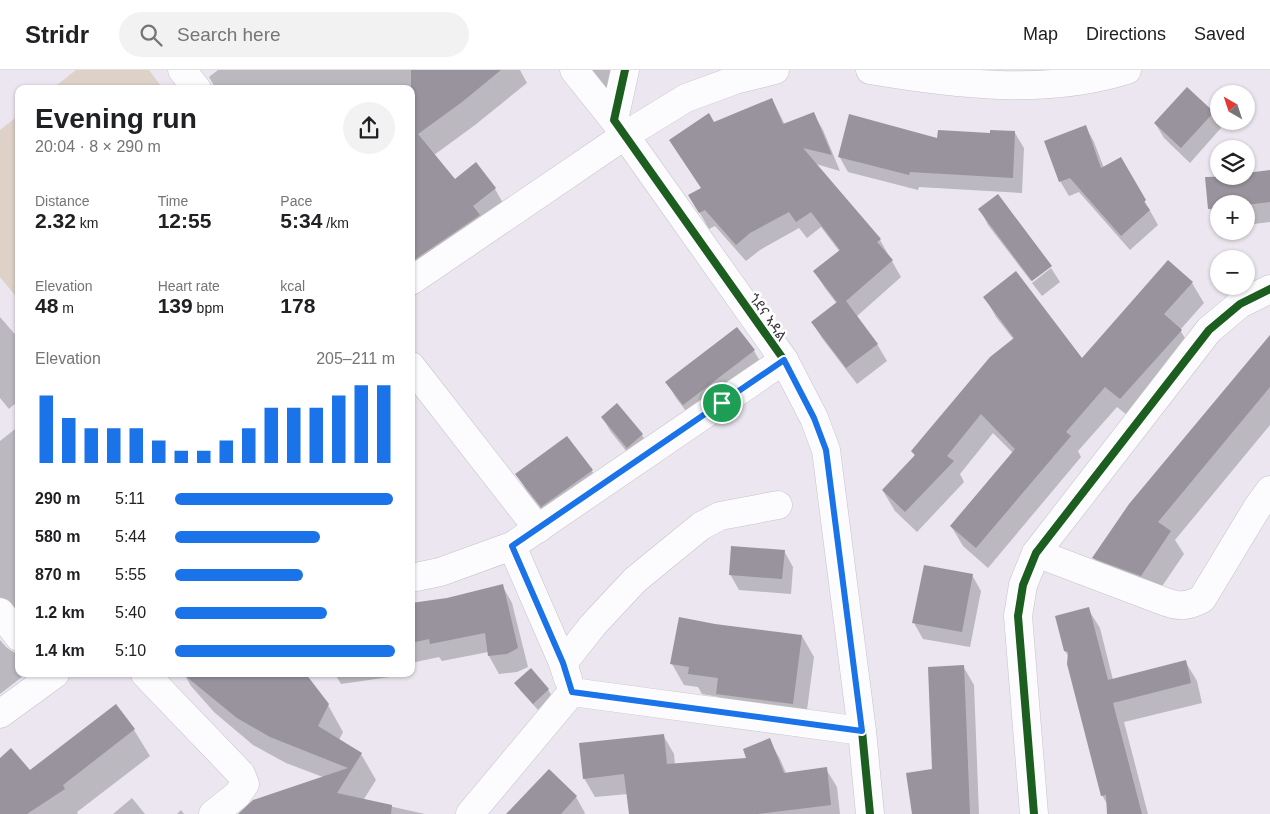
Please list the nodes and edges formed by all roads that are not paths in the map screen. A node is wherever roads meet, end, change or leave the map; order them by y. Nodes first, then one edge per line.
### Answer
1 (182, 70) edge
2 (574, 70) edge
3 (625, 70) edge
4 (775, 70) edge
5 (870, 70) edge
6 (1127, 70) edge
7 (194, 85) edge
8 (619, 128) junction
9 (415, 278) edge
10 (1270, 289) edge
11 (784, 360) junction
12 (415, 371) edge
13 (1270, 490) edge
14 (778, 505) dead end
15 (538, 529) junction
16 (512, 546) junction
17 (1036, 553) junction
18 (415, 577) edge
19 (0, 612) edge
20 (15, 633) edge
21 (563, 663) junction
22 (47, 677) edge
23 (149, 677) edge
24 (572, 692) junction
25 (0, 714) edge
26 (862, 731) junction
27 (213, 814) edge
28 (470, 814) edge
29 (870, 814) edge
30 (1034, 814) edge

1 - 7 street
2 - 8 street, ጎደና ኣዳል
3 - 8 street
4 - 8 street
5 - 6 street
8 - 9 street
8 - 11 street, ጎደና ኣዳል
10 - 17 street
11 - 15 street
11 - 26 street, ጎደና ኣዳል
12 - 15 street
13 - 17 street
14 - 21 street
15 - 16 street
16 - 18 street
16 - 21 street
17 - 30 street
19 - 20 street
21 - 24 street
22 - 25 street
23 - 27 street
24 - 26 street
24 - 28 street
26 - 29 street, ጎደና ኣዳል

